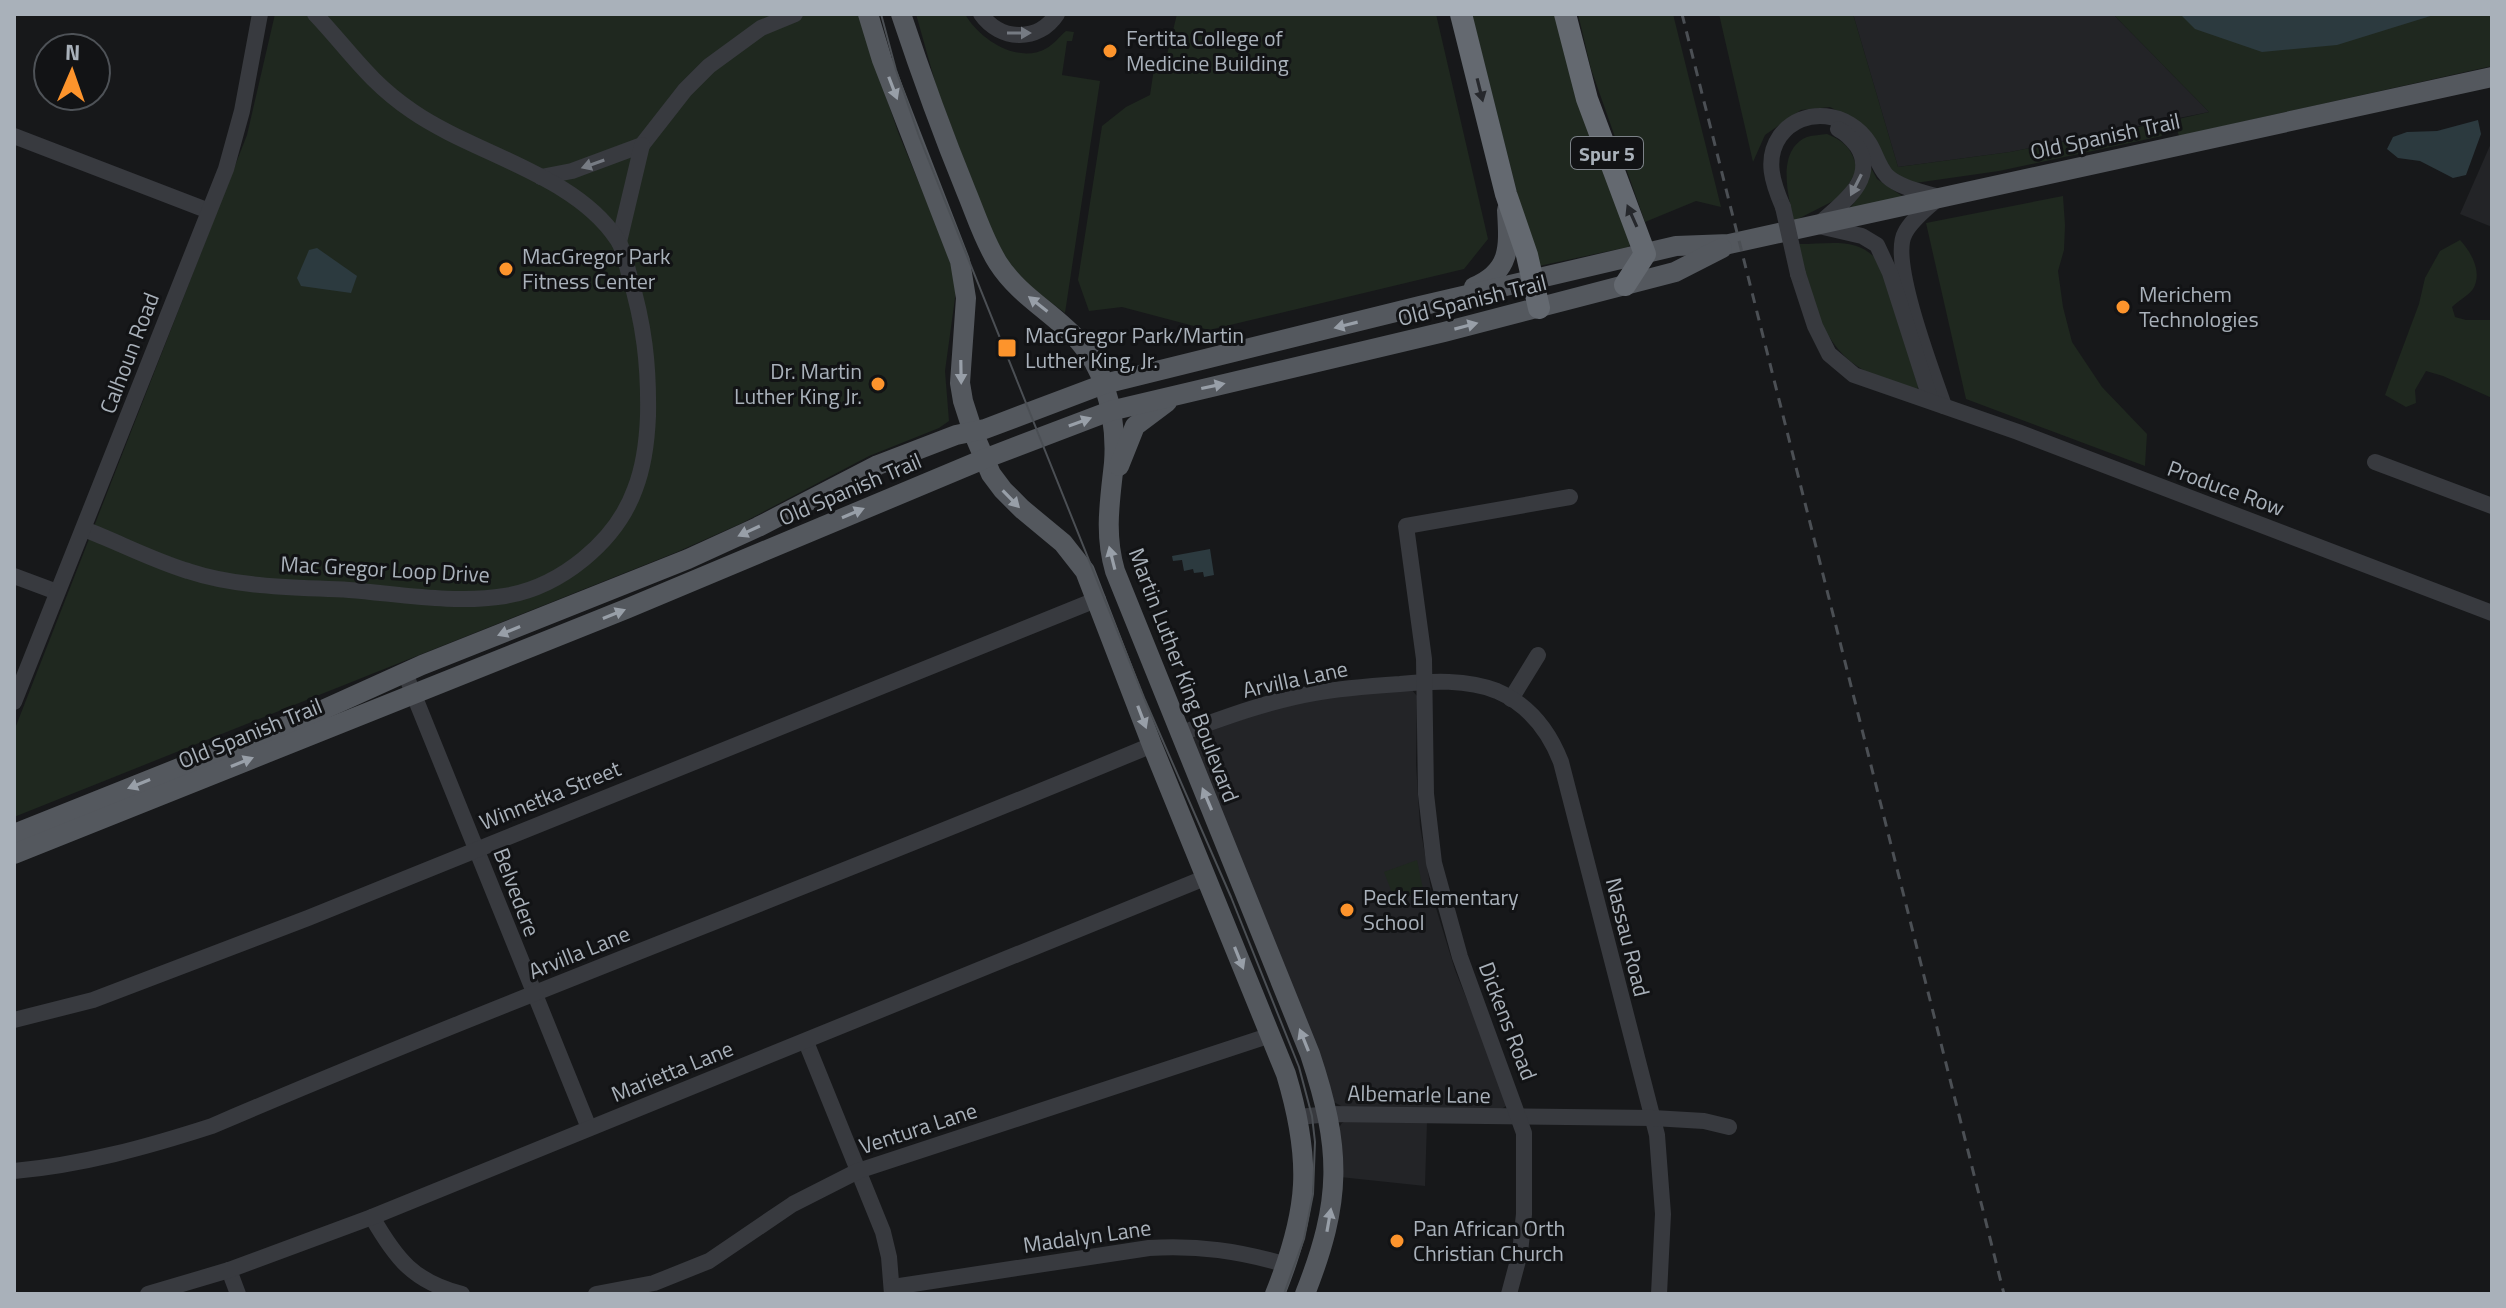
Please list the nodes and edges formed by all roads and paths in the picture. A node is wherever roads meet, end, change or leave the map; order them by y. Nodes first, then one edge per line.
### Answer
1 (260, 14) edge
2 (315, 14) edge
3 (797, 14) edge
4 (868, 14) edge
5 (901, 14) edge
6 (981, 14) edge
7 (1057, 14) edge
8 (1461, 14) edge
9 (1565, 14) edge
10 (2492, 77) edge
11 (14, 136) edge
12 (642, 145) junction
13 (541, 177) junction
14 (1506, 194) junction
15 (1939, 197) junction
16 (1783, 207) junction
17 (209, 211) junction
18 (1817, 226) junction
19 (619, 242) junction
20 (1729, 244) junction
21 (1645, 254) junction
22 (1532, 279) junction
23 (1625, 285) junction
24 (1420, 306) junction
25 (1539, 308) junction
26 (1104, 384) junction
27 (1180, 394) junction
28 (1937, 404) junction
29 (1110, 411) junction
30 (973, 432) junction
31 (984, 459) junction
32 (2375, 462) dead end
33 (1570, 497) dead end
34 (2492, 506) edge
35 (1107, 516) junction
36 (84, 529) junction
37 (14, 576) edge
38 (57, 592) junction
39 (1098, 599) junction
40 (2492, 613) edge
41 (1538, 655) dead end
42 (405, 673) junction
43 (1424, 682) junction
44 (412, 693) junction
45 (1511, 699) junction
46 (14, 702) edge
47 (1179, 734) junction
48 (1152, 745) junction
49 (14, 834) edge
50 (476, 848) junction
51 (14, 854) edge
52 (1207, 877) junction
53 (533, 993) junction
54 (14, 1020) edge
55 (1271, 1035) junction
56 (806, 1042) junction
57 (1329, 1114) junction
58 (1299, 1117) junction
59 (1521, 1117) junction
60 (1653, 1118) junction
61 (1729, 1127) dead end
62 (589, 1128) junction
63 (14, 1171) edge
64 (858, 1171) junction
65 (372, 1217) junction
66 (1287, 1265) junction
67 (229, 1270) junction
68 (892, 1290) edge
69 (148, 1294) edge
70 (238, 1294) edge
71 (462, 1294) edge
72 (596, 1294) edge
73 (1275, 1294) edge
74 (1305, 1294) edge
75 (1509, 1294) edge
76 (1659, 1294) edge

1 - 17 street, Calhoun Road
2 - 13 street, Mac Gregor Loop Drive
3 - 12 street
4 -> 30 main road
26 -> 5 main road, Martin Luther King Boulevard
6 -> 7 street
8 -> 14 highway
21 -> 9 highway, Spur 5 / Spur 5
10 - 15 main road, Old Spanish Trail
11 - 17 street
12 -> 13 street
12 - 19 street
13 - 19 street, Mac Gregor Loop Drive
14 - 22 highway
14 - 24 main road
15 - 16 street, Produce Row
15 - 18 main road, Old Spanish Trail
15 - 28 street
16 -> 18 street, Produce Row
16 - 28 street, Produce Row, bridge
17 - 36 street, Calhoun Road
18 - 20 main road, Old Spanish Trail
18 - 28 street
19 - 36 street, Mac Gregor Loop Drive
20 - 21 main road, Old Spanish Trail
20 - 23 main road, Old Spanish Trail
21 - 22 main road, Old Spanish Trail
21 - 23 highway
22 - 24 main road, Old Spanish Trail
22 - 25 highway
23 - 25 main road, Old Spanish Trail
24 -> 26 main road, Old Spanish Trail
27 -> 25 main road, Old Spanish Trail
26 - 29 main road, Martin Luther King Boulevard
26 - 30 main road, Old Spanish Trail
27 - 29 main road, Old Spanish Trail
27 - 35 main road
28 - 40 street, Produce Row
31 -> 29 main road, Old Spanish Trail
29 - 35 main road, Martin Luther King Boulevard
30 - 31 main road
30 -> 42 main road, Old Spanish Trail
31 -> 39 main road
44 -> 31 main road, Old Spanish Trail
32 - 34 street
33 - 43 street, Dickens Road
47 -> 35 main road, Martin Luther King Boulevard
36 - 38 street, Calhoun Road
37 - 38 street
38 - 46 street, Calhoun Road
39 -> 48 main road
39 - 50 street, Winnetka Street
41 - 45 street
42 - 44 street, Belvedere
42 -> 49 main road, Old Spanish Trail
43 - 45 street, Nassau Road
43 - 47 street, Arvilla Lane
43 - 59 street, Dickens Road
44 - 50 street, Belvedere
51 -> 44 main road, Old Spanish Trail
45 - 60 street, Nassau Road
57 -> 47 main road, Martin Luther King Boulevard
48 - 52 main road
48 - 53 street, Arvilla Lane
50 - 53 street, Belvedere
50 - 54 street, Winnetka Street
52 -> 55 main road
52 - 56 street, Marietta Lane
53 - 62 street, Belvedere
53 - 63 street, Arvilla Lane
55 - 58 main road
55 - 64 street, Ventura Lane
56 - 62 street, Marietta Lane
56 - 64 street
57 - 58 street, Albemarle Lane
57 - 59 street, Albemarle Lane
74 -> 57 main road, Martin Luther King Boulevard
58 - 66 main road
59 - 60 street, Albemarle Lane
59 - 75 street, Dickens Road
60 - 61 street, Albemarle Lane
60 - 76 street, Nassau Road
62 - 65 street, Marietta Lane
64 - 68 street
64 - 72 street, Ventura Lane
65 - 67 street, Marietta Lane
65 - 71 street
66 - 68 street, Madalyn Lane
66 - 73 main road
67 - 69 street, Marietta Lane
67 - 70 street

